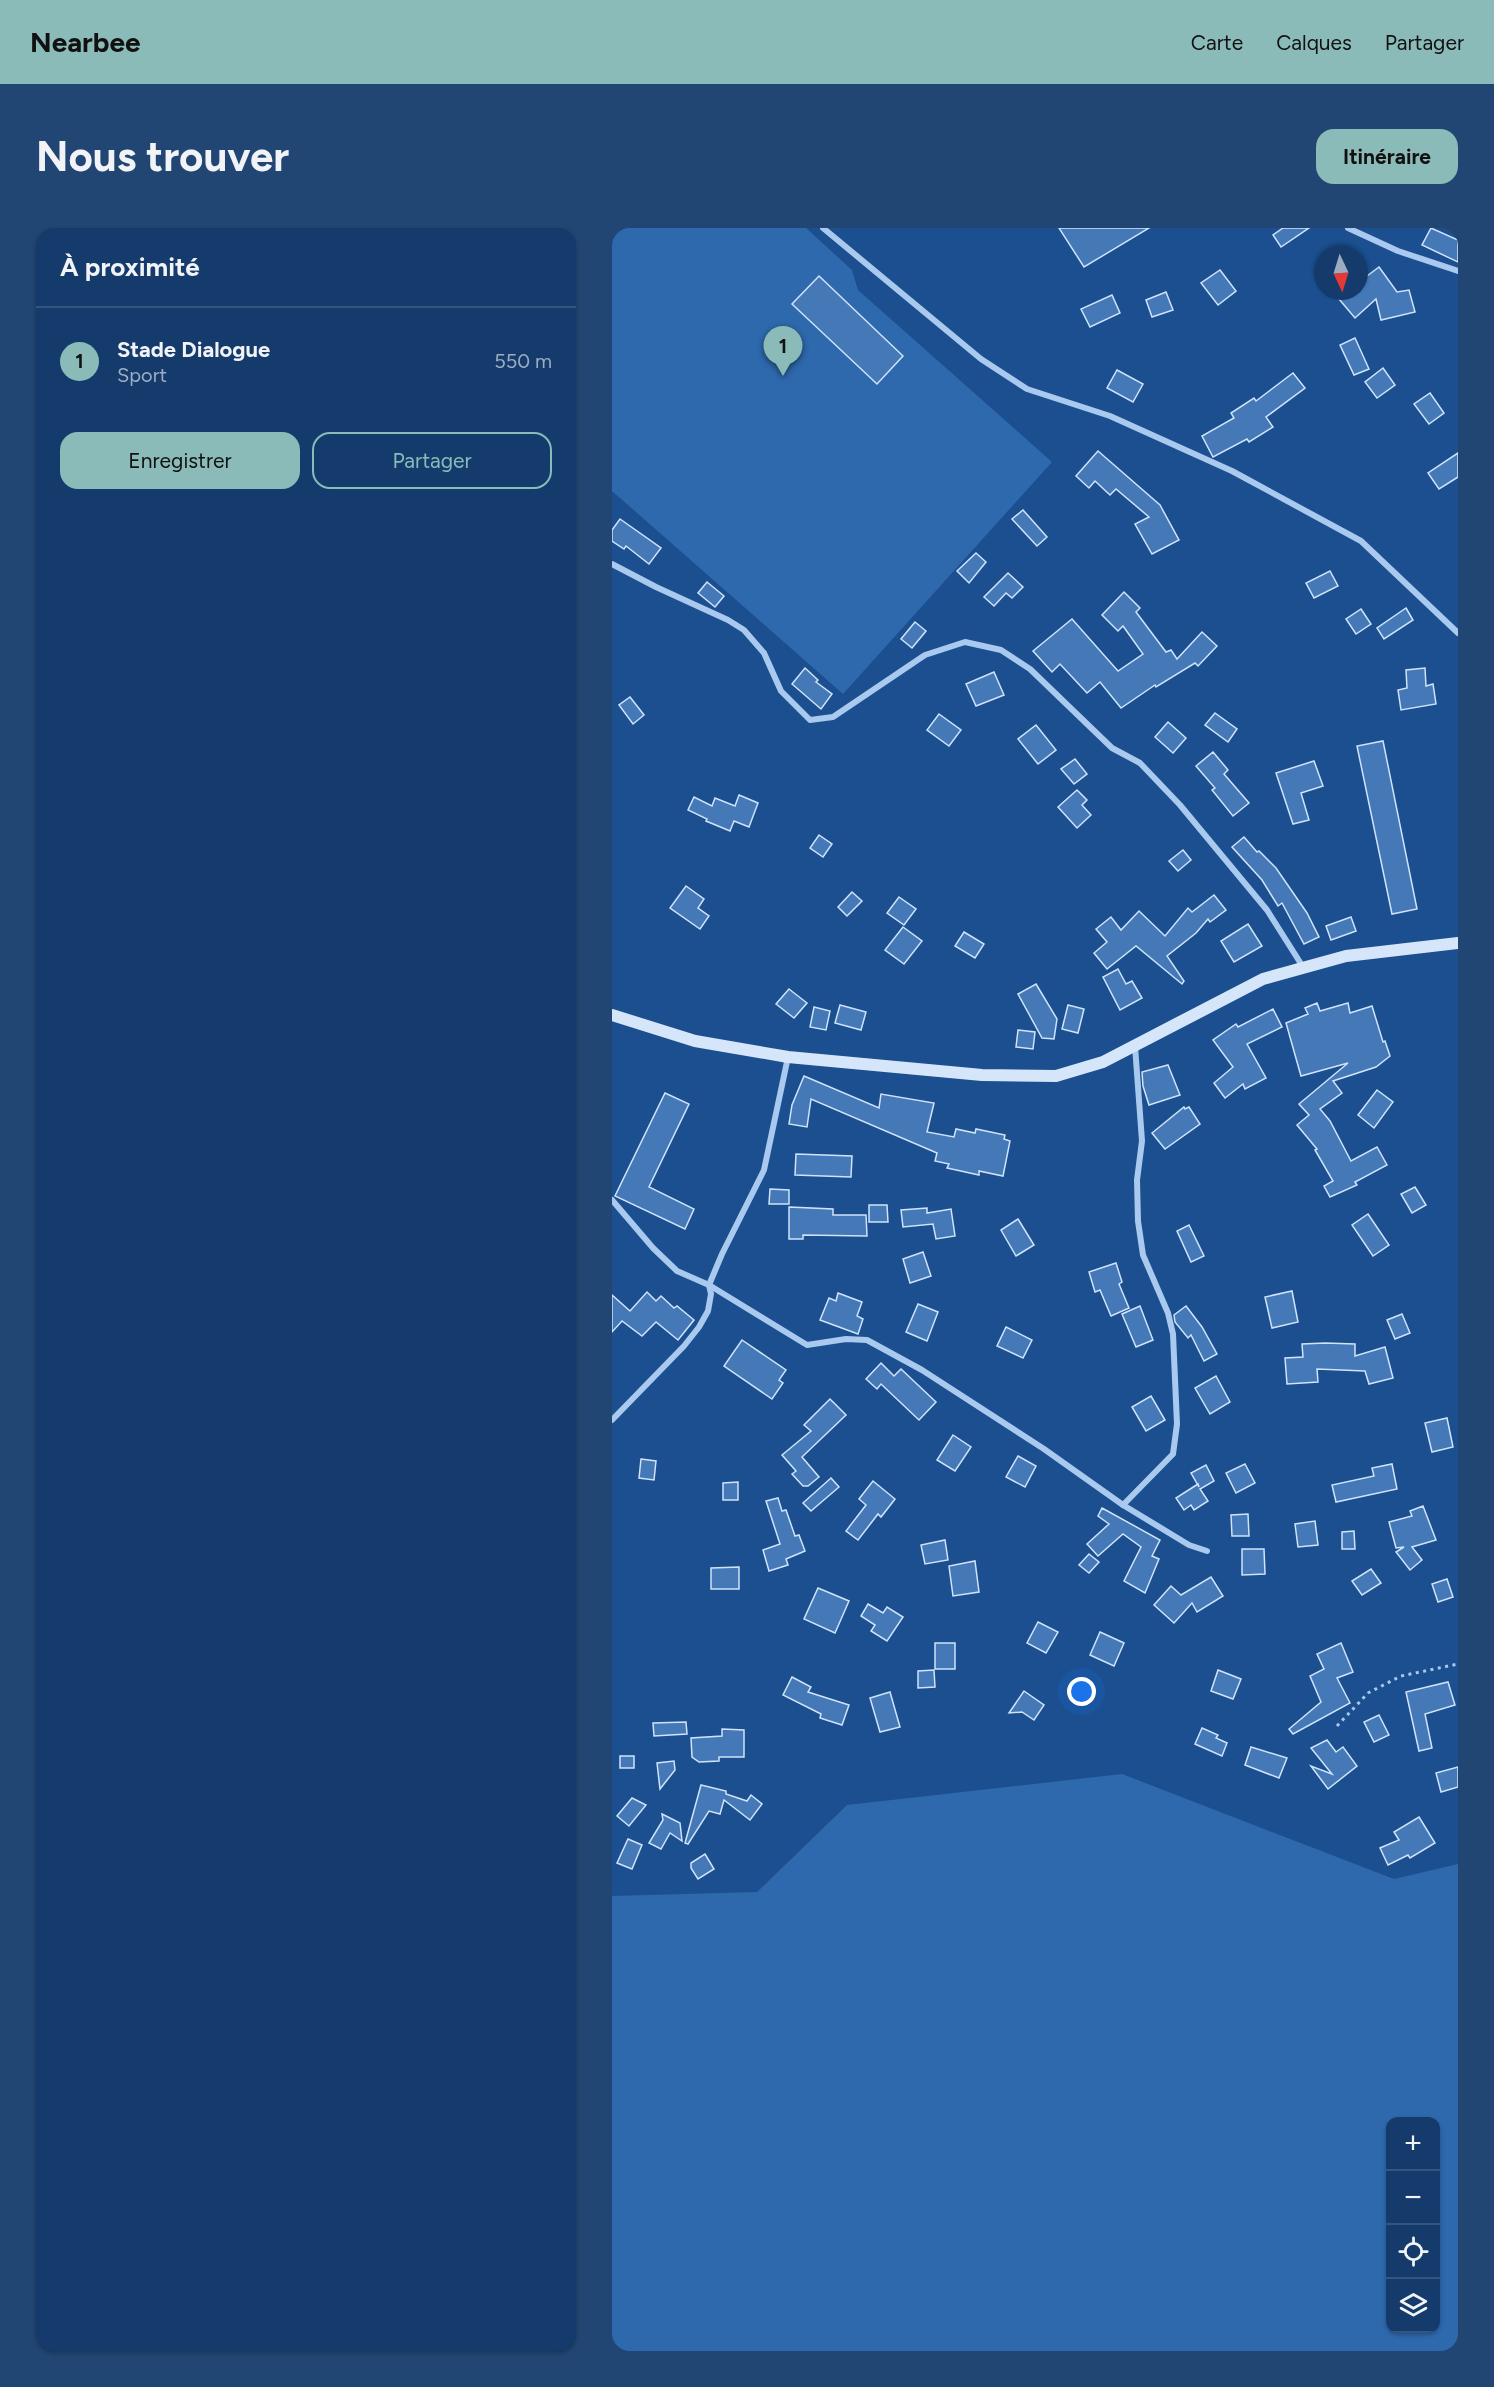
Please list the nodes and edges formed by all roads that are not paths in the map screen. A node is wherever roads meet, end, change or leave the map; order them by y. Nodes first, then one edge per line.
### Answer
1 (823, 228) edge
2 (1348, 228) edge
3 (1458, 271) edge
4 (612, 564) edge
5 (1458, 633) edge
6 (1458, 943) edge
7 (1303, 967) junction
8 (612, 1015) edge
9 (1135, 1045) junction
10 (788, 1057) junction
11 (612, 1200) edge
12 (709, 1285) junction
13 (612, 1420) edge
14 (1124, 1505) junction
15 (1207, 1551) dead end

1 - 5 street
2 - 3 street
4 - 7 street
6 - 7 main road
7 - 9 main road
8 - 10 main road
9 - 10 main road
9 - 14 street
10 - 12 street
11 - 12 street
12 - 13 street
12 - 14 street
14 - 15 street

